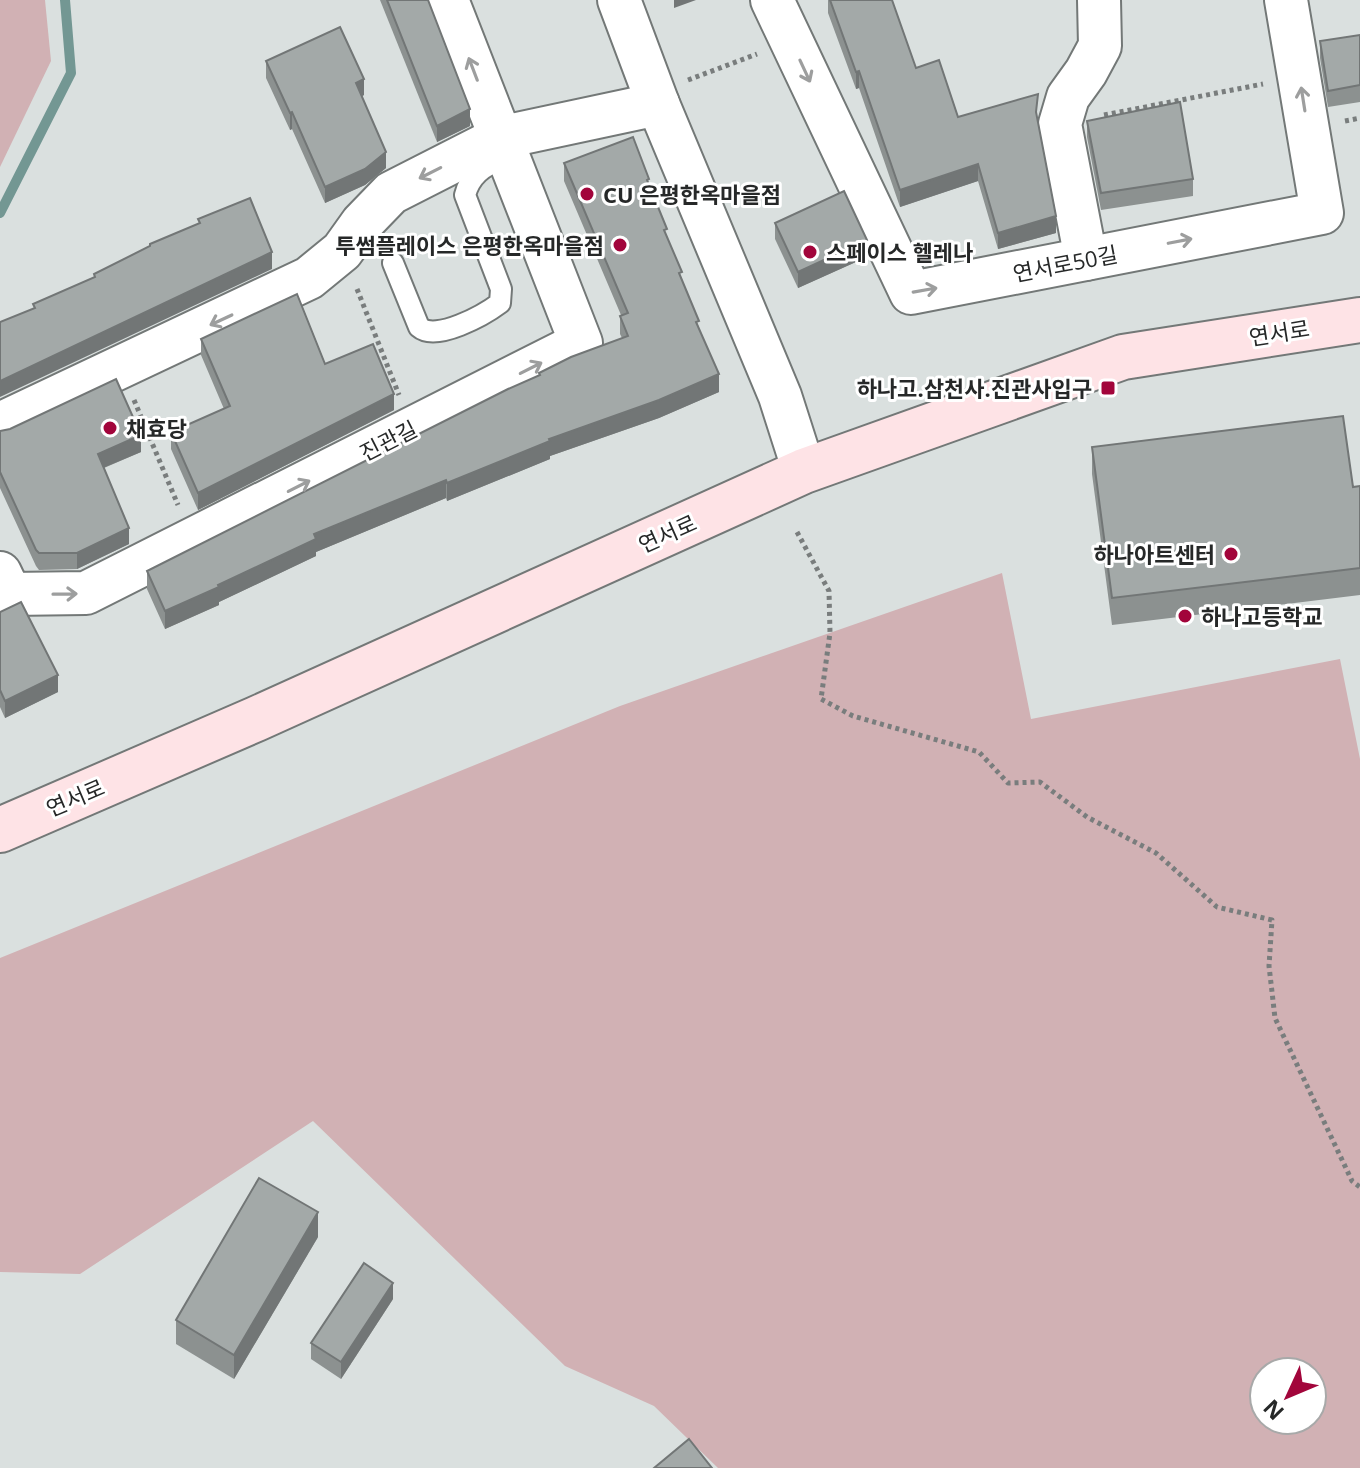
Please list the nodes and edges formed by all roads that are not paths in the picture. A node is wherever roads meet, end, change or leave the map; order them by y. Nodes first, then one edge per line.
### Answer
1 (447, 0) edge
2 (619, 0) edge
3 (1099, 0) edge
4 (1286, 0) edge
5 (777, 1) edge
6 (671, 93) junction
7 (505, 148) junction
8 (1086, 259) junction
9 (393, 263) dead end
10 (1360, 320) edge
11 (0, 424) edge
12 (804, 471) junction
13 (0, 573) edge
14 (0, 830) edge

7 -> 1 street, 진관길
2 - 6 street
3 - 8 street
8 -> 4 street, 연서로50길
5 -> 8 street, 연서로50길
6 - 7 street
6 - 12 street
7 - 9 lane
7 -> 11 street
13 -> 7 street, 진관길
10 - 12 main road, 연서로
12 - 14 main road, 연서로

